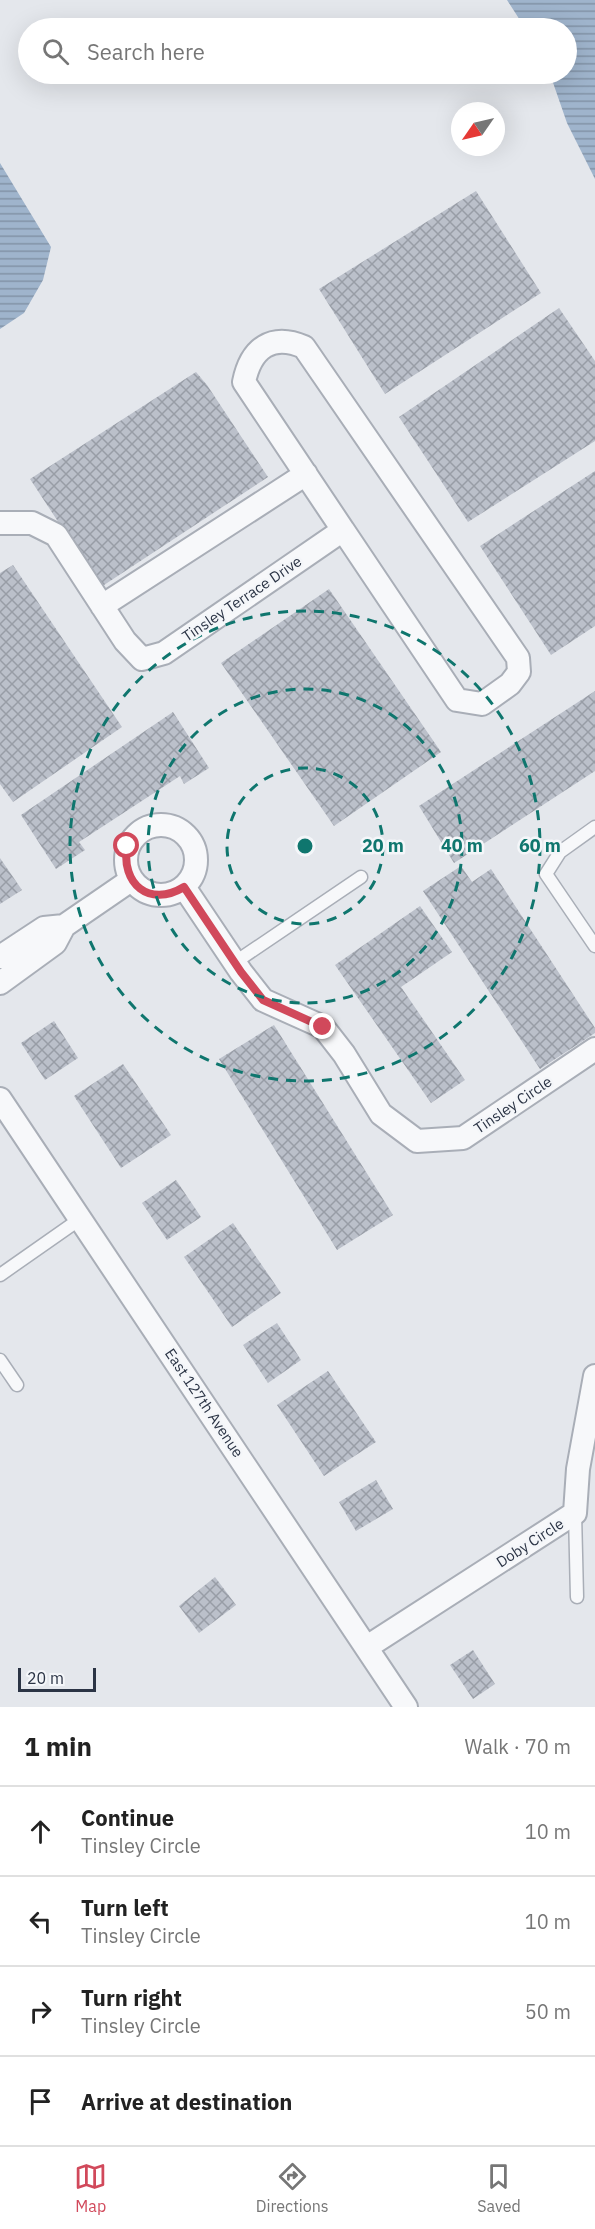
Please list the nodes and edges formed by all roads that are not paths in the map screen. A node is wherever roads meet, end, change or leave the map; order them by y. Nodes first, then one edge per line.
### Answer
1 (306, 474) junction
2 (0, 523) edge
3 (343, 530) junction
4 (102, 606) junction
5 (595, 827) edge
6 (361, 878) dead end
7 (131, 880) junction
8 (184, 887) junction
9 (64, 926) junction
10 (595, 946) edge
11 (0, 957) edge
12 (234, 963) junction
13 (0, 983) edge
14 (595, 1049) edge
15 (0, 1099) edge
16 (80, 1219) junction
17 (0, 1275) edge
18 (0, 1360) edge
19 (595, 1376) edge
20 (17, 1385) dead end
21 (575, 1513) junction
22 (577, 1597) dead end
23 (367, 1647) junction
24 (406, 1707) edge

1 - 3 street
1 - 3 street
1 - 4 street
2 - 4 street, Tinsley Terrace Drive
3 - 4 street, Tinsley Terrace Drive
5 - 10 lane
6 - 12 lane
7 - 8 street
7 - 8 street
7 - 9 street
8 - 12 street, Tinsley Circle
9 - 11 street
9 - 13 street
12 - 14 street, Tinsley Circle
15 - 16 street, East 127th Avenue
16 - 17 lane
16 - 23 street, East 127th Avenue
18 - 20 lane
19 - 21 street, Doby Circle
21 - 22 lane
21 - 23 street, Doby Circle
23 - 24 street, East 127th Avenue

